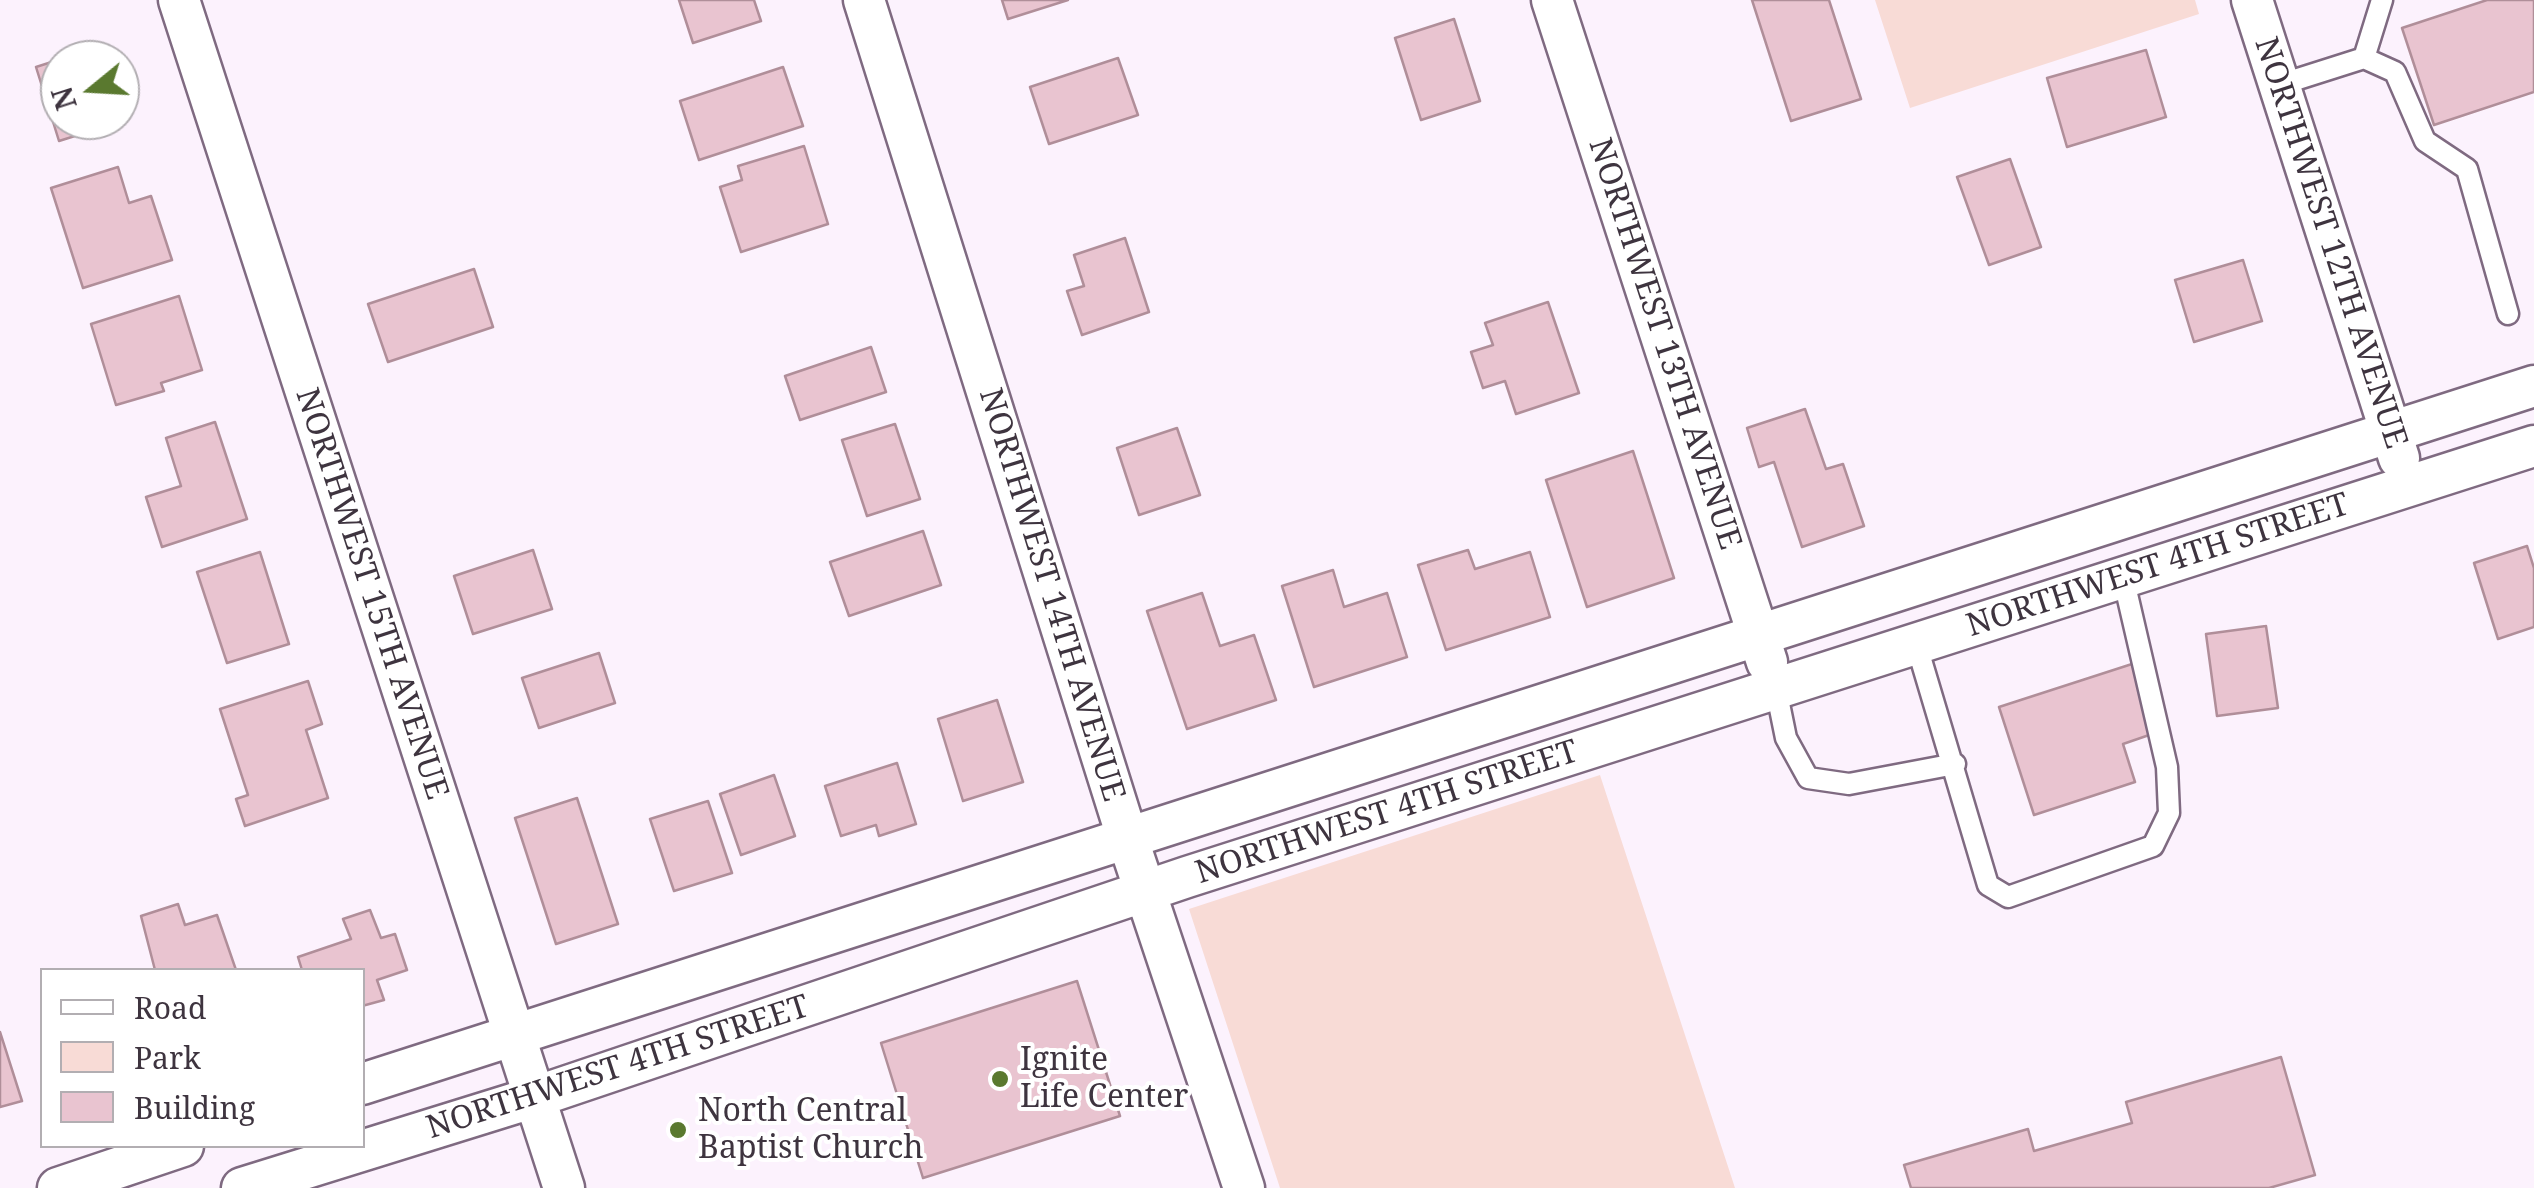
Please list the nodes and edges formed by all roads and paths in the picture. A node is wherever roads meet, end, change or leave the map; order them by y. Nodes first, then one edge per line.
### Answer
1 (178, 0) edge
2 (864, 0) edge
3 (1552, 0) edge
4 (2252, 0) edge
5 (2382, 0) edge
6 (2364, 58) junction
7 (2279, 85) junction
8 (2508, 314) dead end
9 (2534, 386) edge
10 (2390, 432) junction
11 (2534, 446) edge
12 (2408, 486) junction
13 (2123, 577) junction
14 (1759, 637) junction
15 (1916, 644) junction
16 (1776, 689) junction
17 (1955, 764) junction
18 (1128, 840) junction
19 (1146, 890) junction
20 (514, 1033) junction
21 (365, 1083) edge
22 (534, 1098) junction
23 (177, 1148) edge
24 (58, 1188) edge
25 (242, 1188) edge
26 (564, 1188) edge
27 (1244, 1188) edge

1 - 20 street, NORTHWEST 15TH AVENUE
2 - 18 street, NORTHWEST 14TH AVENUE
3 - 14 street, NORTHWEST 13TH AVENUE
4 - 7 street, NORTHWEST 12TH AVENUE
5 - 6 lane
6 - 7 lane
6 - 8 lane
7 - 10 street, NORTHWEST 12TH AVENUE
9 - 10 street, NORTHWEST 4TH STREET
10 - 12 street, NORTHWEST 12TH AVENUE
10 - 14 street, NORTHWEST 4TH STREET
11 - 12 street, NORTHWEST 4TH STREET
12 - 13 street, NORTHWEST 4TH STREET
13 - 15 street, NORTHWEST 4TH STREET
13 - 17 lane
14 - 16 street, NORTHWEST 13TH AVENUE
14 - 18 street, NORTHWEST 4TH STREET
15 - 16 street, NORTHWEST 4TH STREET
15 - 17 lane
16 - 17 lane
16 - 19 street, NORTHWEST 4TH STREET
18 - 19 street, NORTHWEST 14TH AVENUE
18 - 20 street, NORTHWEST 4TH STREET
19 - 22 street, NORTHWEST 4TH STREET
19 - 27 street, NORTHWEST 14TH AVENUE
20 - 21 street, NORTHWEST 4TH STREET
20 - 22 street, NORTHWEST 15TH AVENUE
22 - 25 street, NORTHWEST 4TH STREET
22 - 26 street, NORTHWEST 15TH AVENUE
23 - 24 street

